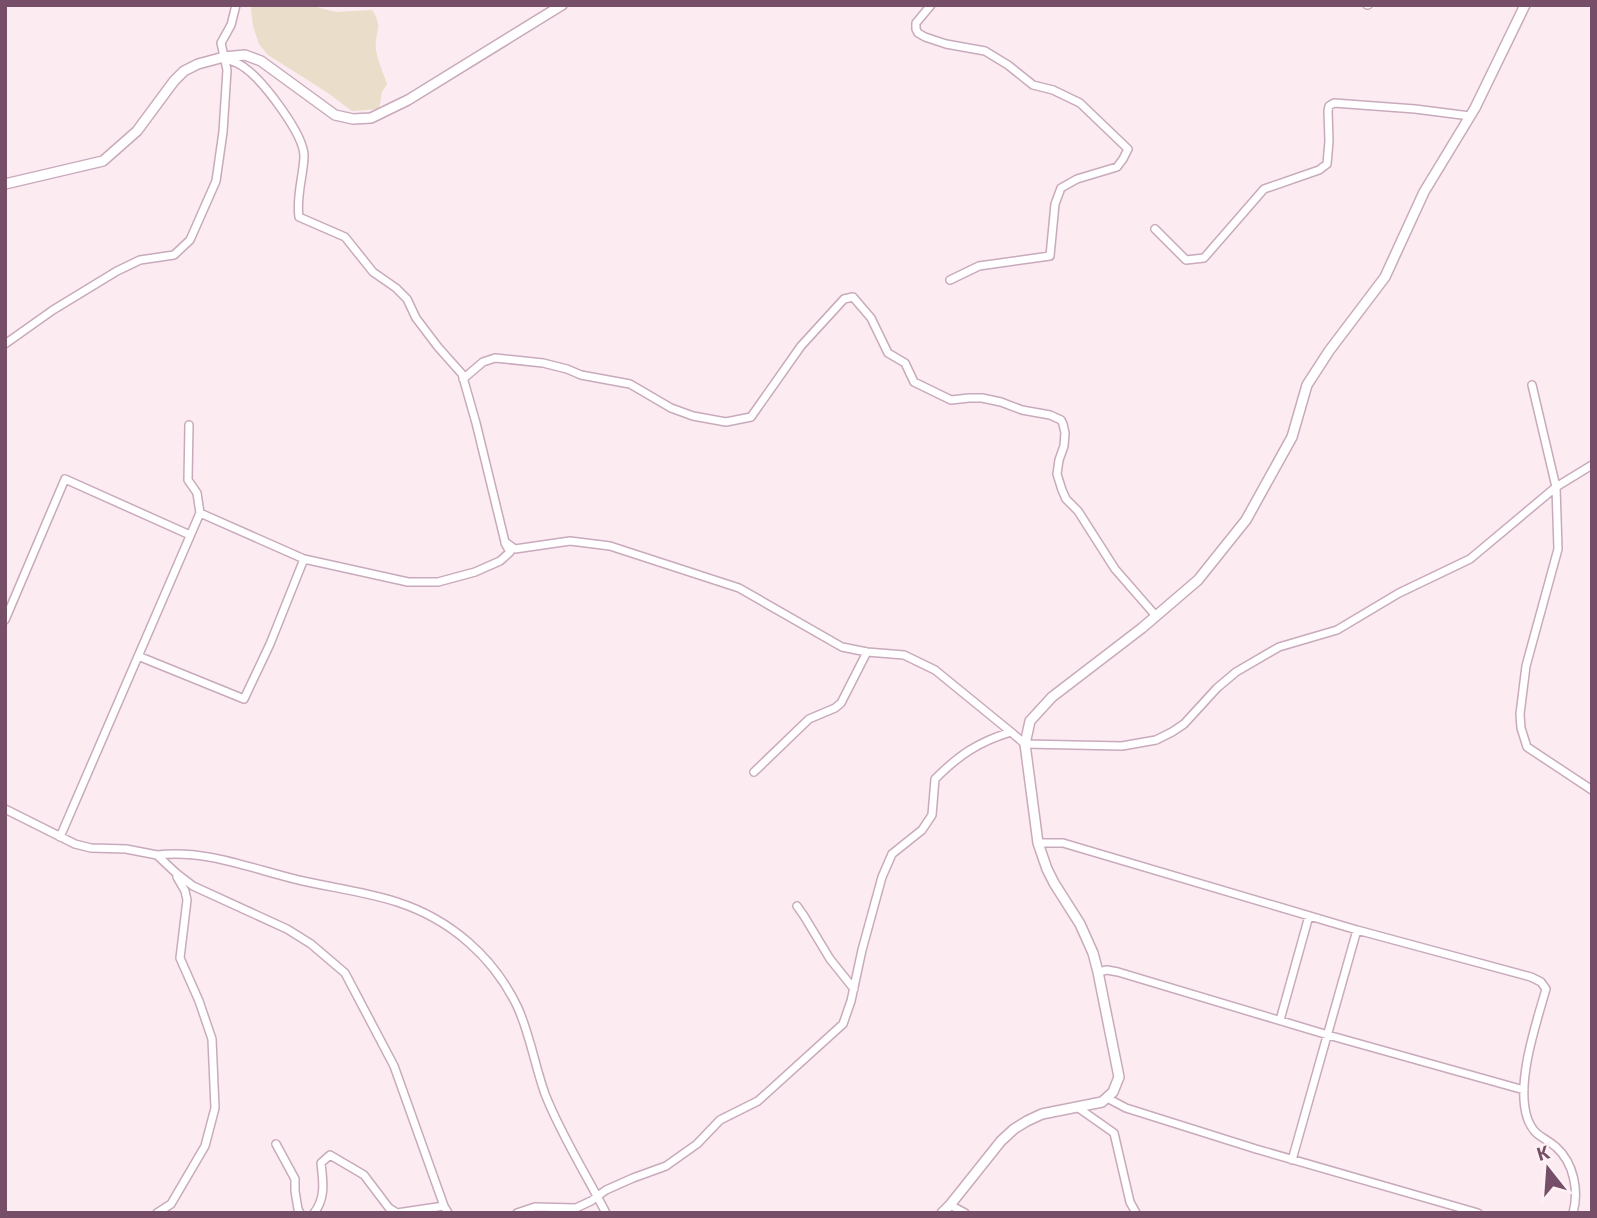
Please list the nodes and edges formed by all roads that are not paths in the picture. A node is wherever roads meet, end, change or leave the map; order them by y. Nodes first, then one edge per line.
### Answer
1 (236, 5) edge
2 (562, 5) edge
3 (931, 5) edge
4 (1525, 5) edge
5 (225, 57) junction
6 (1470, 116) junction
7 (5, 184) edge
8 (1155, 229) dead end
9 (950, 280) dead end
10 (5, 344) edge
11 (463, 379) junction
12 (1532, 385) dead end
13 (189, 425) dead end
14 (1592, 465) edge
15 (1556, 487) junction
16 (200, 513) junction
17 (190, 535) junction
18 (505, 542) junction
19 (304, 559) junction
20 (1156, 616) junction
21 (5, 620) edge
22 (867, 652) junction
23 (138, 656) junction
24 (1011, 732) junction
25 (1025, 744) junction
26 (754, 772) dead end
27 (1592, 790) edge
28 (5, 808) edge
29 (61, 837) junction
30 (1038, 843) junction
31 (157, 855) junction
32 (176, 873) junction
33 (797, 906) dead end
34 (1309, 916) junction
35 (1357, 930) junction
36 (1098, 972) junction
37 (854, 989) junction
38 (1280, 1020) junction
39 (1328, 1035) junction
40 (1524, 1090) junction
41 (1107, 1098) junction
42 (1077, 1107) junction
43 (276, 1144) dead end
44 (1292, 1160) junction
45 (597, 1196) junction
46 (950, 1205) junction
47 (446, 1210) edge
48 (157, 1213) edge
49 (300, 1213) edge
50 (314, 1213) edge
51 (517, 1213) edge
52 (606, 1213) edge
53 (943, 1213) edge
54 (965, 1213) edge
55 (1136, 1213) edge
56 (1478, 1213) edge
57 (1573, 1213) edge

1 - 5 street
2 - 5 street
3 - 9 street
4 - 6 street
5 - 7 street
5 - 10 street
5 - 11 street
6 - 8 street
6 - 20 street
11 - 18 street
11 - 20 street
12 - 15 street
13 - 16 street
14 - 15 street
15 - 25 street
15 - 27 street
16 - 17 street
16 - 19 street
17 - 21 street
17 - 23 street
18 - 19 street
18 - 22 street
19 - 23 street
20 - 25 street
22 - 24 street
22 - 26 street
23 - 29 street
24 - 25 street
24 - 37 street
25 - 30 street
28 - 29 street
29 - 31 street
30 - 34 street
30 - 36 street
31 - 32 street
31 - 45 street
32 - 47 street
32 - 48 street
33 - 37 street
34 - 35 street
34 - 38 street
35 - 39 street
35 - 40 street
36 - 38 street
36 - 41 street
37 - 45 street
38 - 39 street
39 - 40 street
39 - 44 street
40 - 57 street
41 - 42 street
41 - 44 street
42 - 46 street
42 - 55 street
43 - 49 street
44 - 56 street
45 - 51 street
45 - 52 street
46 - 53 street
46 - 54 street
47 - 50 street

